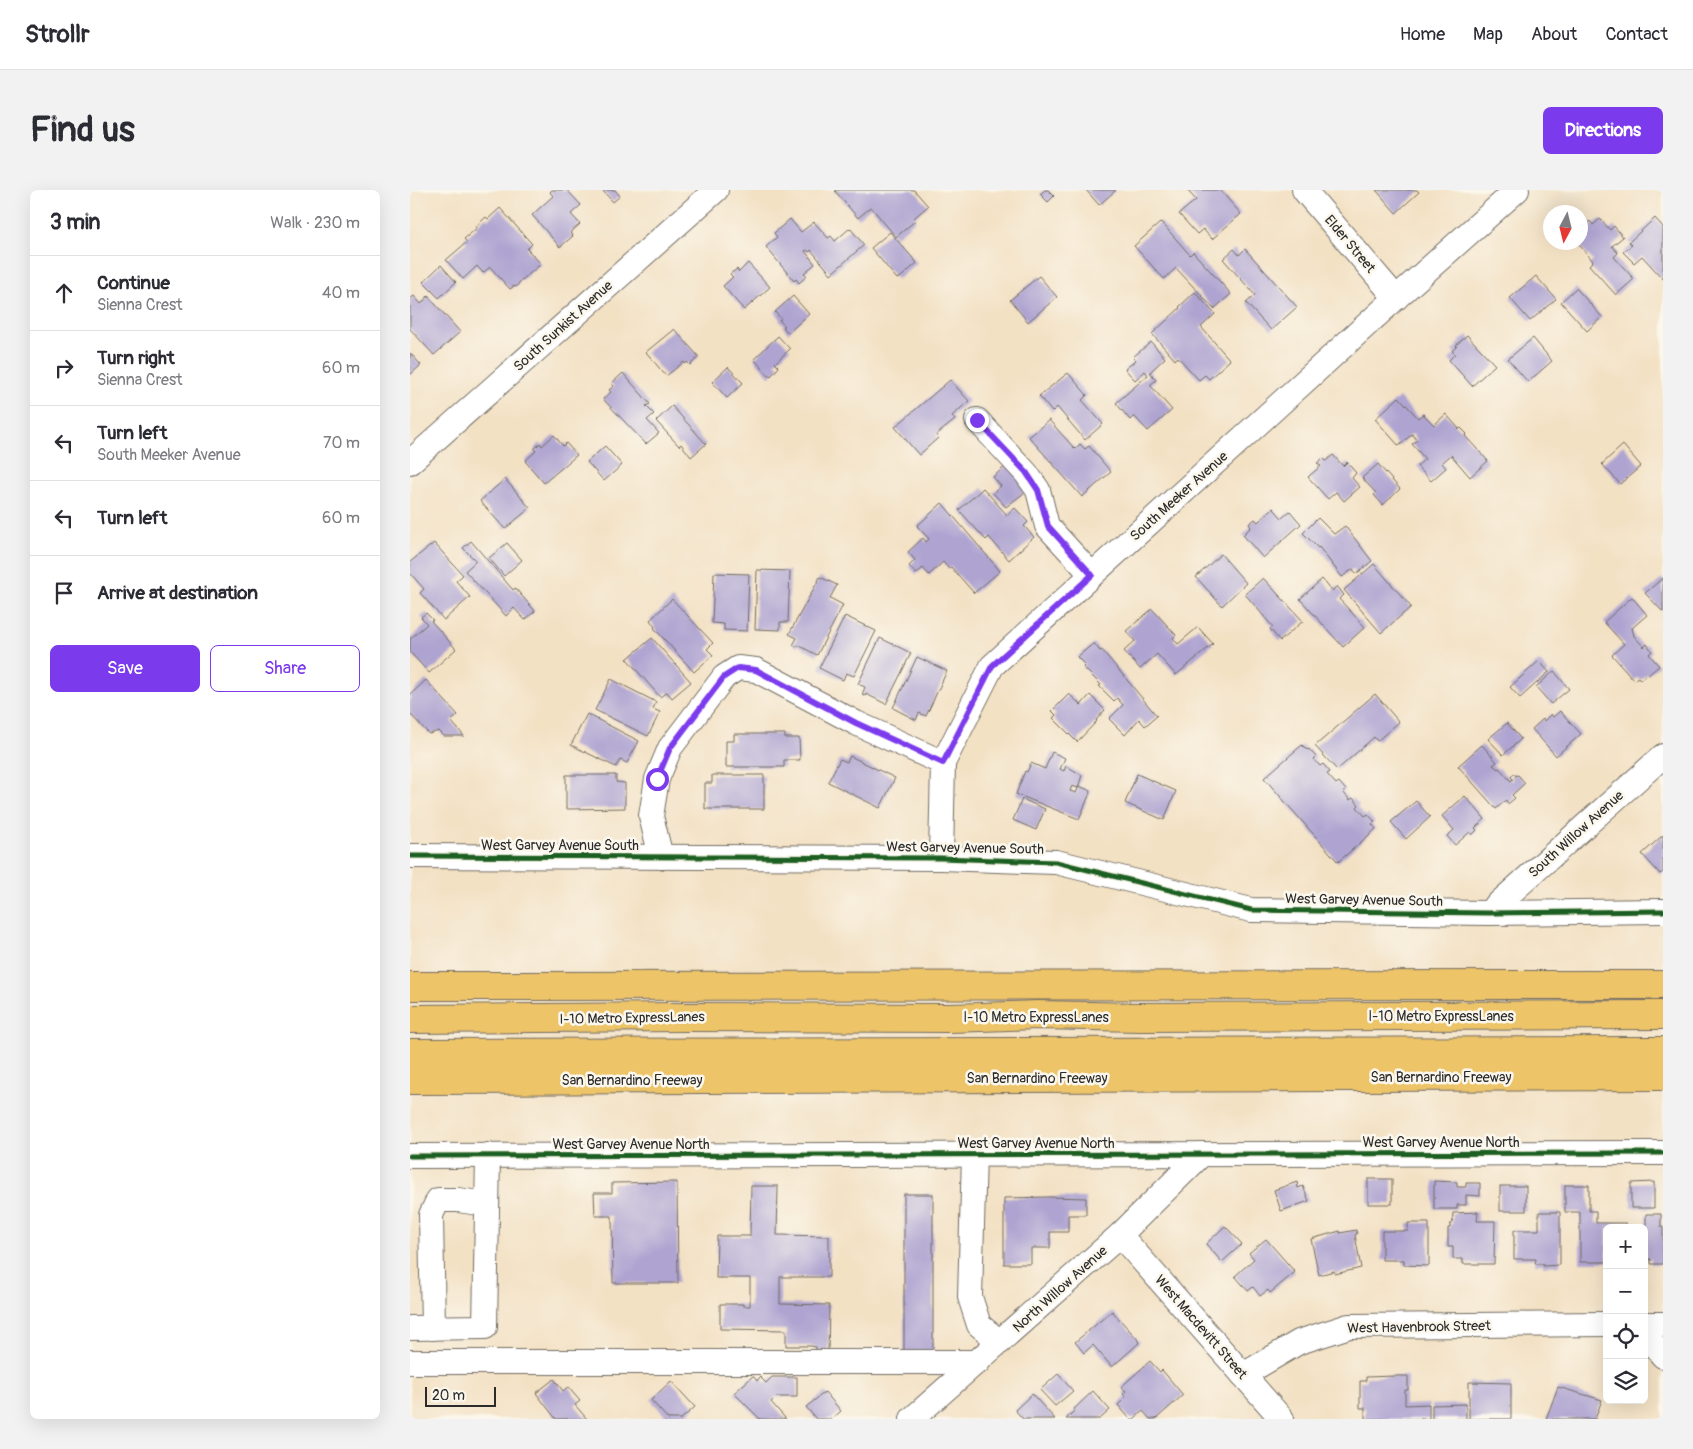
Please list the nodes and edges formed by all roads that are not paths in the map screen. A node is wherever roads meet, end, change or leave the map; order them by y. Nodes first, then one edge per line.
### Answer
1 (716, 190) edge
2 (1304, 190) edge
3 (1517, 190) edge
4 (1396, 298) junction
5 (977, 420) dead end
6 (410, 462) edge
7 (1092, 575) junction
8 (1663, 756) edge
9 (943, 763) junction
10 (410, 856) edge
11 (661, 857) junction
12 (942, 858) junction
13 (1663, 911) edge
14 (1488, 913) junction
15 (1663, 985) edge
16 (410, 986) edge
17 (1663, 1016) edge
18 (410, 1019) edge
19 (1663, 1051) edge
20 (410, 1053) edge
21 (1663, 1076) edge
22 (410, 1080) edge
23 (1663, 1153) edge
24 (974, 1154) junction
25 (1202, 1154) junction
26 (410, 1156) edge
27 (488, 1156) junction
28 (486, 1204) junction
29 (1120, 1235) junction
30 (1603, 1324) edge
31 (1648, 1324) edge
32 (1663, 1324) edge
33 (421, 1328) edge
34 (1648, 1339) edge
35 (1000, 1342) junction
36 (1663, 1356) edge
37 (410, 1362) edge
38 (978, 1362) junction
39 (1243, 1376) junction
40 (912, 1419) edge
41 (1282, 1419) edge

1 - 6 street, South Sunkist Avenue
2 - 4 street, Elder Street
3 - 4 street, South Meeker Avenue
4 - 7 street, South Meeker Avenue
5 - 7 street
7 - 9 street, South Meeker Avenue
8 - 14 street, South Willow Avenue
9 - 11 street
9 - 12 street, South Meeker Avenue
10 - 11 street, West Garvey Avenue South
11 - 12 street, West Garvey Avenue South
12 - 14 street, West Garvey Avenue South
13 - 14 street, West Garvey Avenue South
15 - 16 highway
17 - 18 highway, I-10 Metro ExpressLanes
19 - 20 highway
21 - 22 highway, San Bernardino Freeway
23 - 25 street, West Garvey Avenue North
24 - 25 street, West Garvey Avenue North
24 - 27 street, West Garvey Avenue North
24 - 35 street
25 - 29 street, North Willow Avenue
26 - 27 street, West Garvey Avenue North
27 - 28 street
28 - 33 street
28 - 33 street
29 - 35 street, North Willow Avenue
29 - 39 street, West Macdevitt Street
30 - 39 street, West Havenbrook Street
31 - 32 street
34 - 36 street
35 - 38 street, North Willow Avenue
37 - 38 street
38 - 40 street, North Willow Avenue
39 - 41 street, West Macdevitt Street

